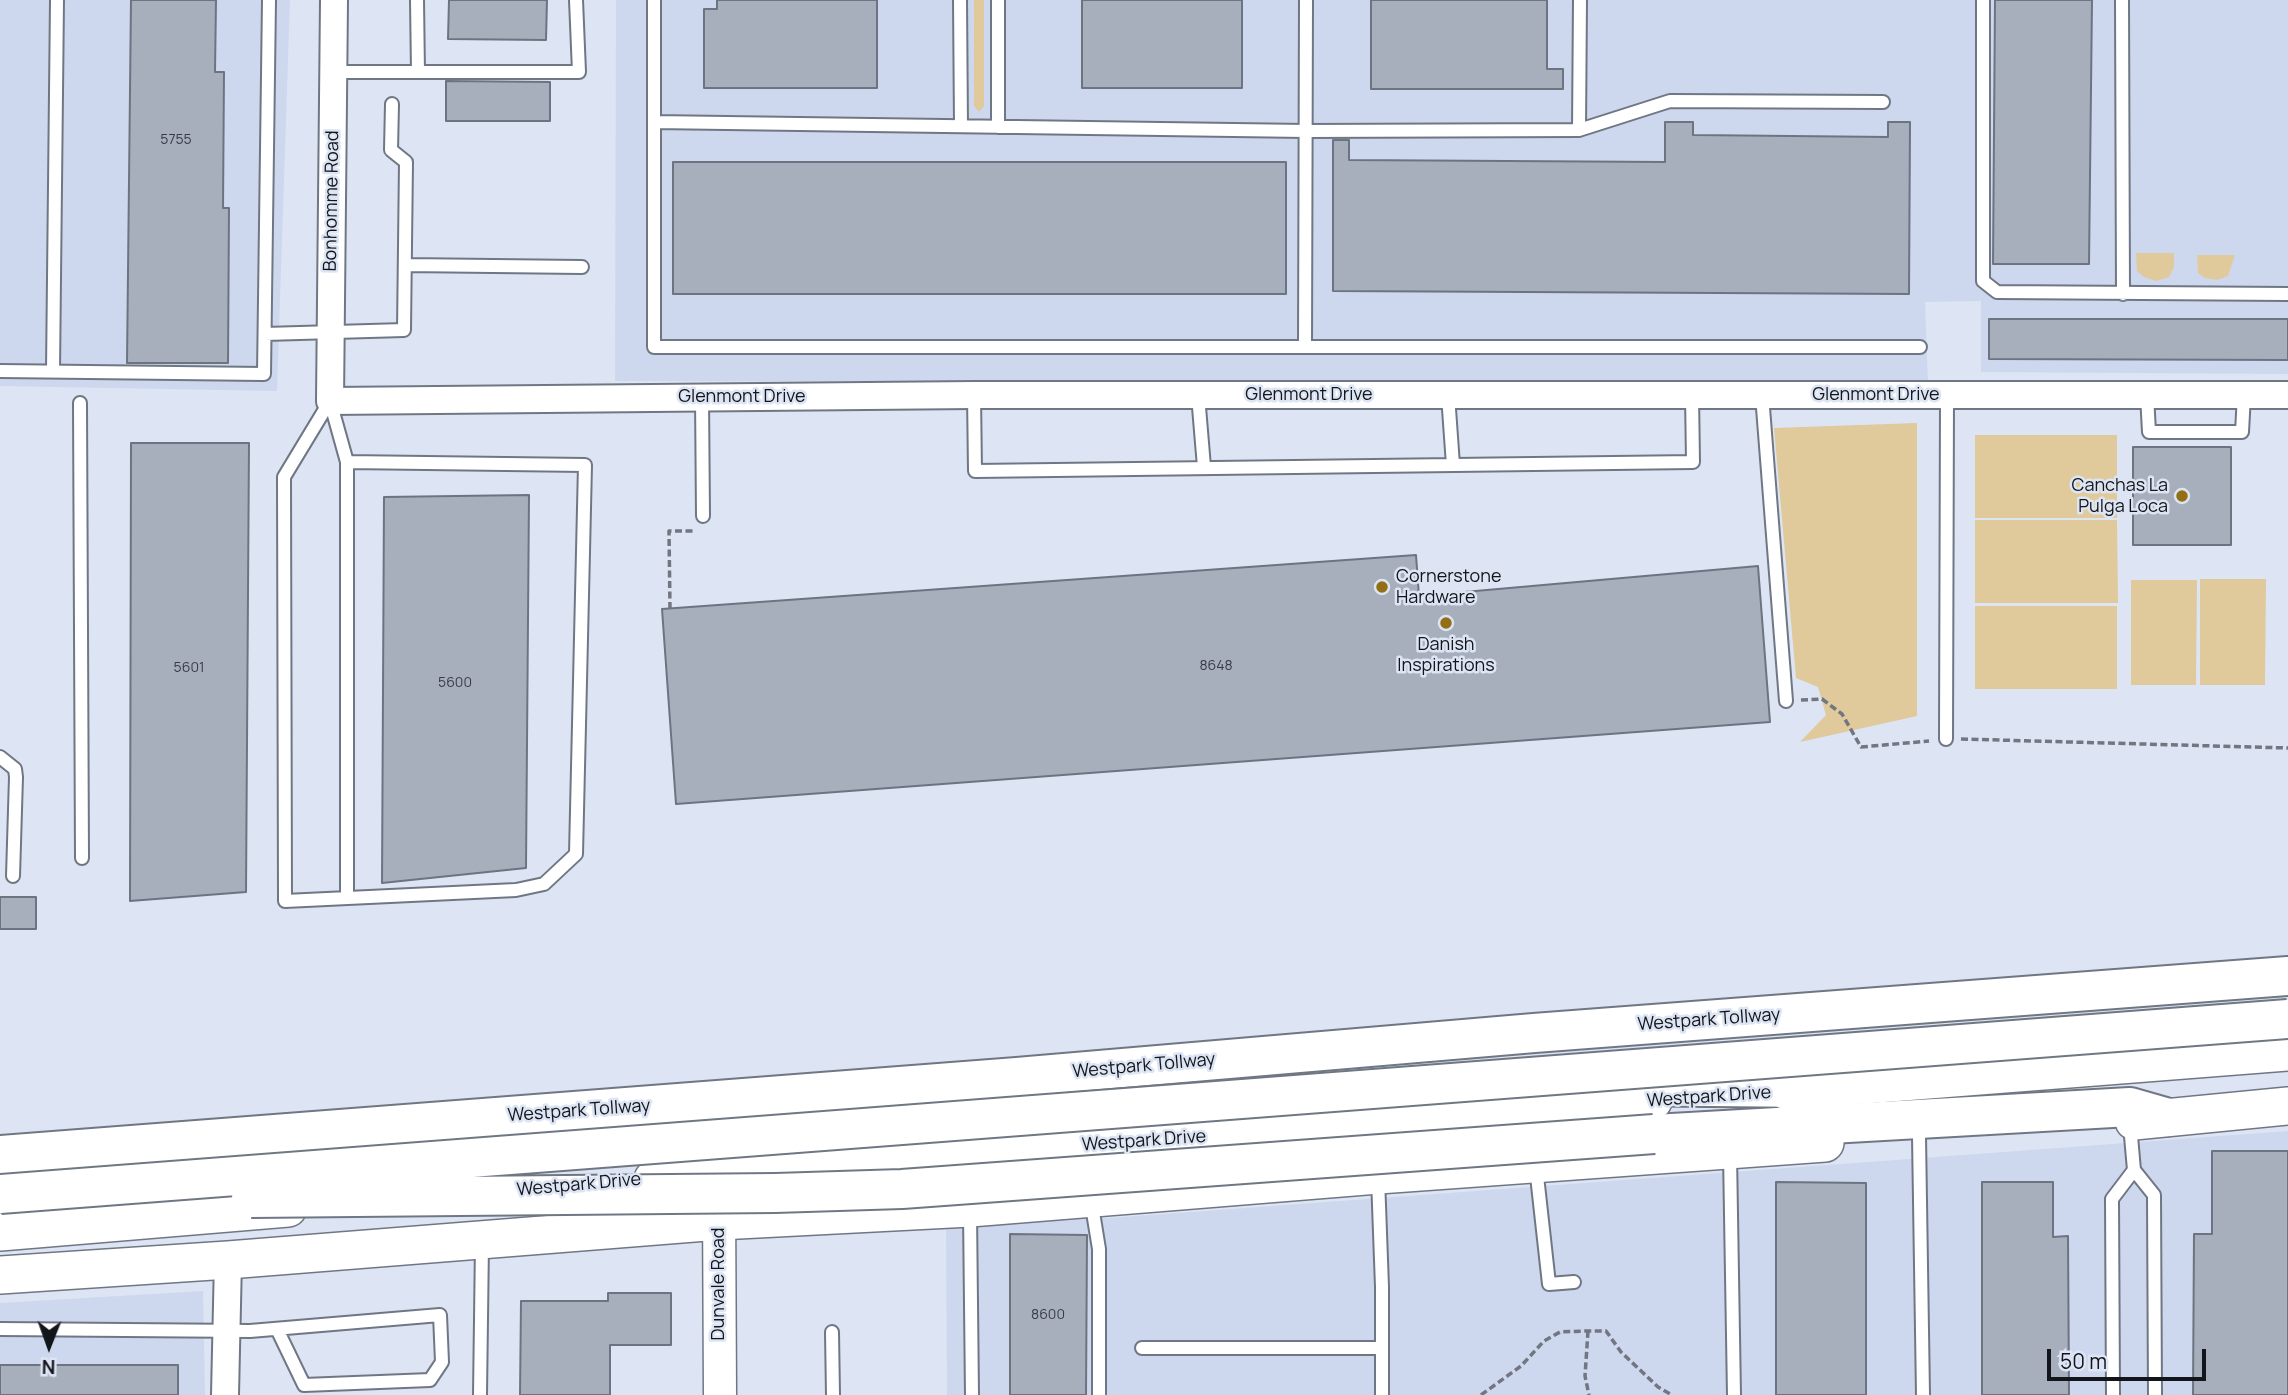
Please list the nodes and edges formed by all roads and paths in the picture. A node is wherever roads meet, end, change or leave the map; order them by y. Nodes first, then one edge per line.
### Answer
1 (57, 0) edge
2 (269, 0) edge
3 (334, 0) edge
4 (417, 0) edge
5 (576, 0) edge
6 (654, 0) edge
7 (960, 0) edge
8 (998, 0) edge
9 (1306, 0) edge
10 (1580, 0) edge
11 (1983, 0) edge
12 (2122, 0) edge
13 (334, 72) junction
14 (418, 72) junction
15 (1883, 102) dead end
16 (392, 104) dead end
17 (654, 122) junction
18 (961, 126) junction
19 (998, 127) junction
20 (1579, 130) junction
21 (1306, 131) junction
22 (405, 265) junction
23 (582, 267) dead end
24 (2123, 294) junction
25 (2288, 294) edge
26 (330, 331) junction
27 (265, 334) junction
28 (1305, 347) junction
29 (1920, 347) dead end
30 (0, 371) edge
31 (53, 371) junction
32 (974, 395) junction
33 (1198, 395) junction
34 (1448, 395) junction
35 (1692, 395) junction
36 (2244, 395) junction
37 (2288, 395) edge
38 (1762, 396) junction
39 (1947, 396) junction
40 (2147, 396) junction
41 (702, 397) junction
42 (330, 401) junction
43 (80, 403) dead end
44 (347, 462) junction
45 (1453, 465) junction
46 (1204, 467) junction
47 (703, 516) joint
48 (670, 609) dead end
49 (1786, 701) joint
50 (1947, 739) junction
51 (2288, 748) edge
52 (0, 757) edge
53 (82, 858) dead end
54 (13, 876) dead end
55 (347, 897) junction
56 (2288, 976) edge
57 (2288, 1018) edge
58 (2288, 1052) edge
59 (2288, 1075) edge
60 (1017, 1077) junction
61 (1818, 1088) junction
62 (2288, 1106) edge
63 (2142, 1115) junction
64 (1919, 1136) junction
65 (1730, 1150) junction
66 (0, 1154) edge
67 (1535, 1164) junction
68 (2134, 1170) junction
69 (719, 1173) junction
70 (1378, 1175) junction
71 (0, 1195) edge
72 (1091, 1198) junction
73 (970, 1208) junction
74 (719, 1221) junction
75 (0, 1232) edge
76 (482, 1240) junction
77 (228, 1260) junction
78 (0, 1275) edge
79 (1574, 1282) dead end
80 (0, 1329) edge
81 (277, 1329) junction
82 (226, 1331) junction
83 (1588, 1331) junction
84 (831, 1332) dead end
85 (1142, 1348) dead end
86 (1382, 1348) junction
87 (225, 1395) edge
88 (480, 1395) edge
89 (720, 1395) edge
90 (833, 1395) edge
91 (972, 1395) edge
92 (1099, 1395) edge
93 (1381, 1395) edge
94 (1481, 1395) edge
95 (1589, 1395) edge
96 (1672, 1395) edge
97 (1734, 1395) edge
98 (1923, 1395) edge
99 (2113, 1395) edge
100 (2155, 1395) edge

1 - 31 lane
2 - 27 lane
3 - 13 street, Bonhomme Road
4 - 14 lane
5 - 14 lane
6 - 17 lane
7 - 18 lane
8 - 19 lane
9 - 21 lane
10 - 20 lane
11 - 24 lane
12 - 24 lane
13 - 14 lane
13 - 26 street, Bonhomme Road
15 - 20 lane
16 - 22 lane
17 - 18 lane
17 - 28 lane
18 - 19 lane
19 - 21 lane
20 - 21 lane
21 - 28 lane
22 - 23 lane
22 - 26 lane
24 - 25 lane
26 - 27 lane
26 - 42 street, Bonhomme Road
27 - 31 lane
28 - 29 lane
30 - 31 lane
32 - 33 street, Glenmont Drive
32 - 41 street, Glenmont Drive
32 - 46 lane
33 - 34 street, Glenmont Drive
33 - 46 lane
34 - 35 street, Glenmont Drive
34 - 45 lane
35 - 38 street, Glenmont Drive
35 - 45 lane
36 - 37 street, Glenmont Drive
36 - 40 street, Glenmont Drive
36 - 40 lane
38 - 39 street, Glenmont Drive
38 - 49 lane
39 - 40 street, Glenmont Drive
39 - 50 lane
41 - 42 street, Glenmont Drive
41 - 47 lane
42 - 44 lane
42 - 55 lane
43 - 53 lane
44 - 55 lane
44 - 55 lane
45 - 46 lane
47 - 48 path
49 - 50 path
50 - 51 path
52 - 54 lane
56 - 60 highway, Westpark Tollway
57 - 71 highway, bridge
58 - 61 main road, Westpark Drive
59 - 63 main road
60 - 61 highway
60 - 66 highway, Westpark Tollway
61 - 69 main road, Westpark Drive
62 - 63 main road
63 - 64 main road
63 - 68 lane
63 - 71 highway, bridge
64 - 65 main road
64 - 98 lane
65 - 67 main road
65 - 97 lane
67 - 70 main road
67 - 79 lane
68 - 99 lane
68 - 100 lane
69 - 74 street, Dunvale Road
69 - 75 main road, Westpark Drive
70 - 72 main road
70 - 86 lane
72 - 73 main road
72 - 92 lane
73 - 74 main road
73 - 91 lane
74 - 76 main road
74 - 89 street, Dunvale Road
76 - 77 main road
76 - 88 lane
77 - 78 main road
77 - 82 street
80 - 82 lane
81 - 81 lane
81 - 82 lane
82 - 87 street
83 - 94 path
83 - 95 path
83 - 96 path
84 - 90 lane
85 - 86 lane
86 - 93 lane

